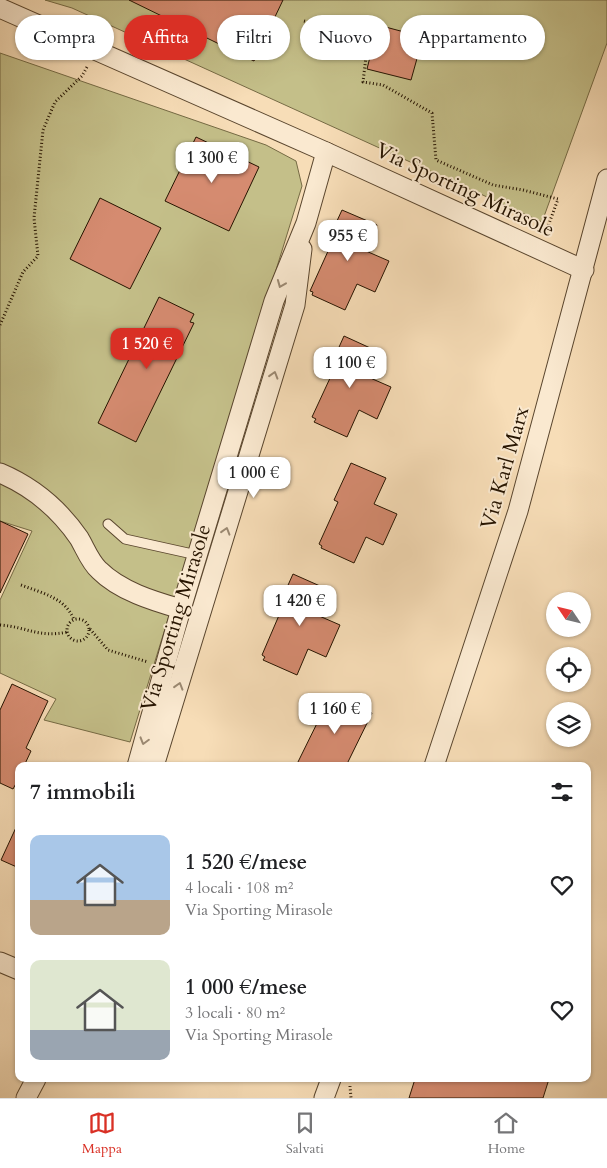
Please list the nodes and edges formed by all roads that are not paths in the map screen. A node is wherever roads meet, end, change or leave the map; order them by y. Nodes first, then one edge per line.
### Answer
1 (0, 8) edge
2 (326, 152) junction
3 (607, 179) edge
4 (306, 222) junction
5 (584, 270) junction
6 (0, 473) edge
7 (108, 524) dead end
8 (197, 555) junction
9 (181, 609) junction
10 (138, 762) edge
11 (155, 762) edge
12 (435, 762) edge
13 (0, 962) edge
14 (15, 968) edge
15 (34, 1082) edge
16 (331, 1082) edge
17 (332, 1082) edge
18 (26, 1098) edge
19 (324, 1098) edge
20 (333, 1098) edge

1 - 2 street, Via Sporting Mirasole
2 - 4 street, Via Sporting Mirasole
2 - 5 street, Via Sporting Mirasole
3 - 5 street, Via Karl Marx
4 -> 8 street, Via Sporting Mirasole
11 -> 4 street, Via Sporting Mirasole
5 - 12 street, Via Karl Marx
6 - 9 street, Via Sporting Mirasole
7 - 8 lane
8 - 9 street, Via Sporting Mirasole
9 -> 10 street, Via Sporting Mirasole
13 - 14 street
15 - 18 street
16 - 19 street
17 - 20 street

